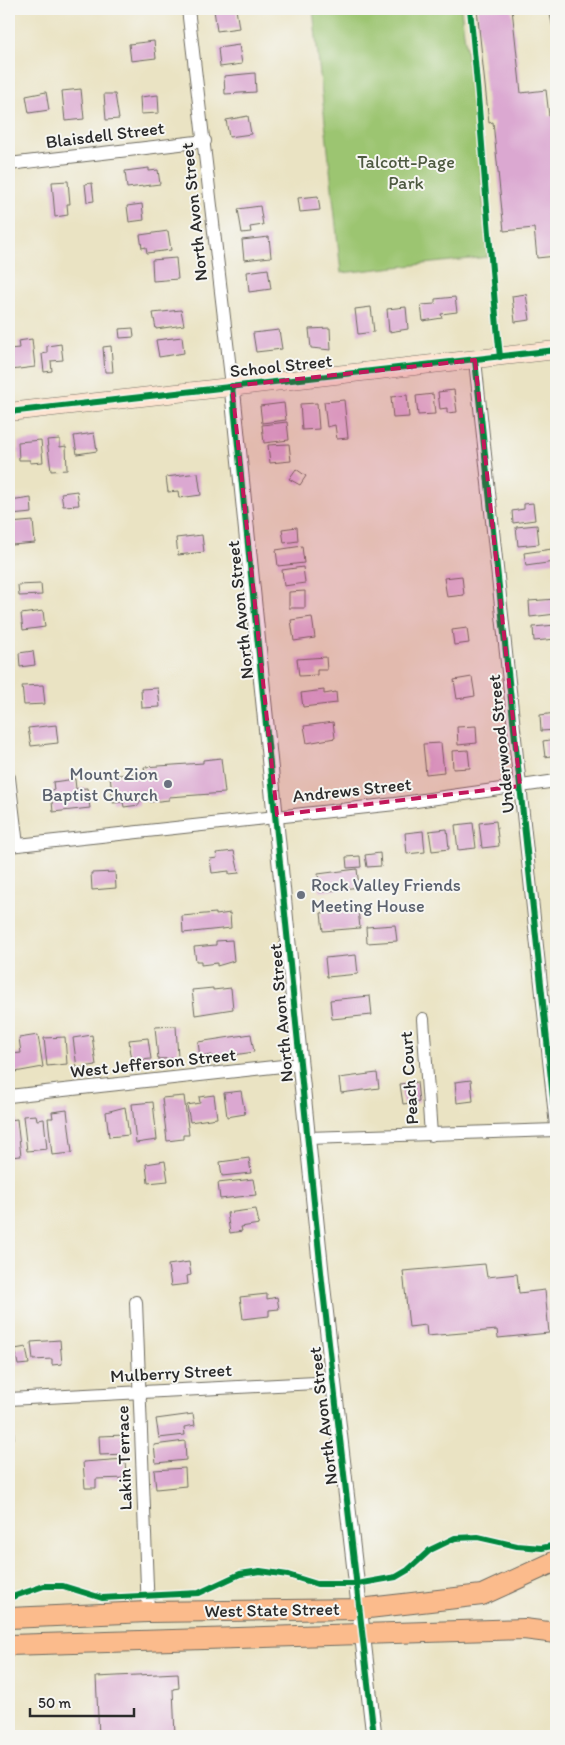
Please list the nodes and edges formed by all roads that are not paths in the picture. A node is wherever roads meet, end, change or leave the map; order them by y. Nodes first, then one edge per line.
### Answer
1 (188, 9) edge
2 (205, 141) junction
3 (9, 164) edge
4 (556, 350) edge
5 (475, 360) junction
6 (232, 386) junction
7 (9, 412) edge
8 (9, 778) edge
9 (556, 781) edge
10 (520, 786) junction
11 (277, 815) junction
12 (13, 846) edge
13 (422, 1019) dead end
14 (301, 1064) junction
15 (9, 1096) edge
16 (556, 1126) edge
17 (556, 1130) edge
18 (431, 1135) junction
19 (308, 1138) junction
20 (136, 1302) dead end
21 (335, 1382) junction
22 (139, 1392) junction
23 (9, 1399) edge
24 (556, 1561) edge
25 (360, 1608) junction
26 (148, 1612) junction
27 (9, 1618) edge
28 (556, 1633) edge
29 (363, 1636) junction
30 (9, 1646) edge
31 (374, 1736) edge

1 - 2 street, North Avon Street
2 - 3 street, Blaisdell Street
2 - 6 street, North Avon Street
4 - 5 main road, School Street
5 - 6 main road, School Street
5 - 10 street, Underwood Street
6 - 7 main road, School Street
6 - 11 street, North Avon Street
8 - 12 street
9 - 10 street, Andrews Street
10 - 11 street, Andrews Street
10 - 16 street, Underwood Street
11 - 12 street, Andrews Street
11 - 14 street, North Avon Street
13 - 18 street, Peach Court
14 - 15 street, West Jefferson Street
14 - 19 street, North Avon Street
17 - 18 street
18 - 19 street
19 - 21 street, North Avon Street
20 - 22 street, Lakin Terrace
21 - 22 street, Mulberry Street
21 - 25 street, North Avon Street
22 - 23 street, Mulberry Street
22 - 26 street, Lakin Terrace
24 - 25 main road, West State Street
25 - 26 main road, West State Street
25 - 29 street, North Avon Street
26 - 27 main road, West State Street
28 - 29 main road, West State Street
29 - 30 main road, West State Street
29 - 31 street, North Avon Street

